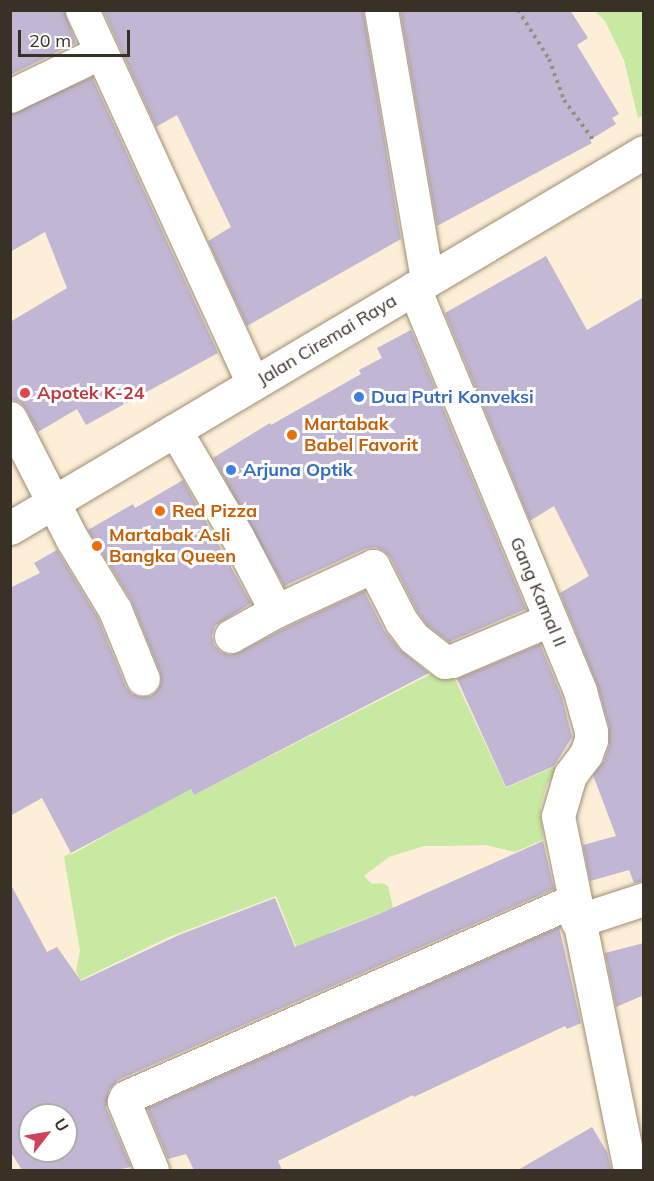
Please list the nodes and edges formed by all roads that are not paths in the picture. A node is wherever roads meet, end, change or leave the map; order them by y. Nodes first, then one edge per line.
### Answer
1 (82, 10) edge
2 (381, 10) edge
3 (101, 52) junction
4 (10, 96) edge
5 (636, 158) edge
6 (420, 284) junction
7 (253, 384) junction
8 (10, 418) edge
9 (175, 430) junction
10 (55, 501) junction
11 (10, 528) edge
12 (276, 611) junction
13 (549, 620) junction
14 (231, 636) dead end
15 (143, 679) dead end
16 (644, 898) edge
17 (575, 911) junction
18 (152, 1170) edge
19 (630, 1170) edge

1 - 3 street
2 - 6 street, Gang Kamal II
3 - 4 street
3 - 7 street
5 - 6 street, Jalan Ciremai Raya
6 - 7 street, Jalan Ciremai Raya
6 - 13 street, Gang Kamal II
7 - 9 street, Jalan Ciremai Raya
8 - 10 street
9 - 10 street, Jalan Ciremai Raya
9 - 12 street
10 - 11 street, Jalan Ciremai Raya
10 - 15 street
12 - 13 street
12 - 14 street
13 - 17 street, Gang Kamal II
16 - 17 street
17 - 18 street
17 - 19 street, Gang Kamal II

